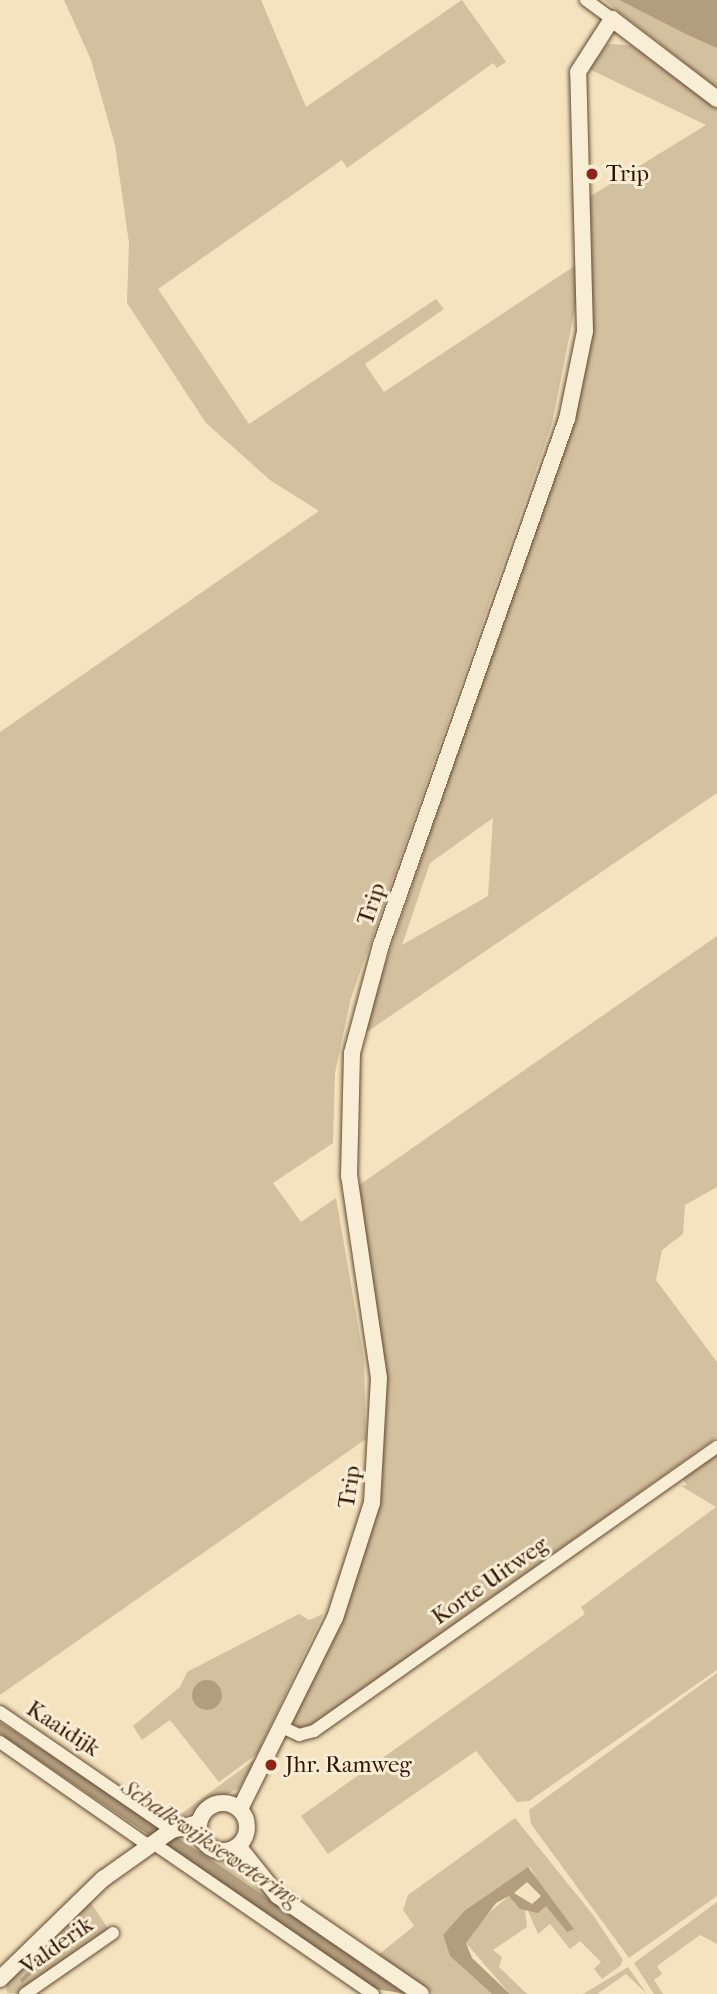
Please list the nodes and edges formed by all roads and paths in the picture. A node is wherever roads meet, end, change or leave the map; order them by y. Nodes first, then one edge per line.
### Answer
1 (586, 0) edge
2 (612, 19) junction
3 (717, 99) edge
4 (717, 1447) edge
5 (0, 1712) edge
6 (284, 1728) junction
7 (0, 1742) edge
8 (240, 1809) junction
9 (199, 1823) junction
10 (160, 1838) junction
11 (238, 1846) junction
12 (113, 1933) dead end
13 (0, 1979) edge
14 (25, 1994) edge
15 (373, 1994) edge
16 (421, 1994) edge

1 - 2 street
2 - 3 street
2 - 6 street, Trip
4 - 6 street, Korte Uitweg
5 - 10 street, Kaaidijk
6 - 8 street, Trip
7 - 10 street
8 - 9 street
8 - 11 street
9 - 10 street
9 - 11 street
10 - 13 street
10 - 15 street
11 - 16 street
12 - 14 street, Valderik

